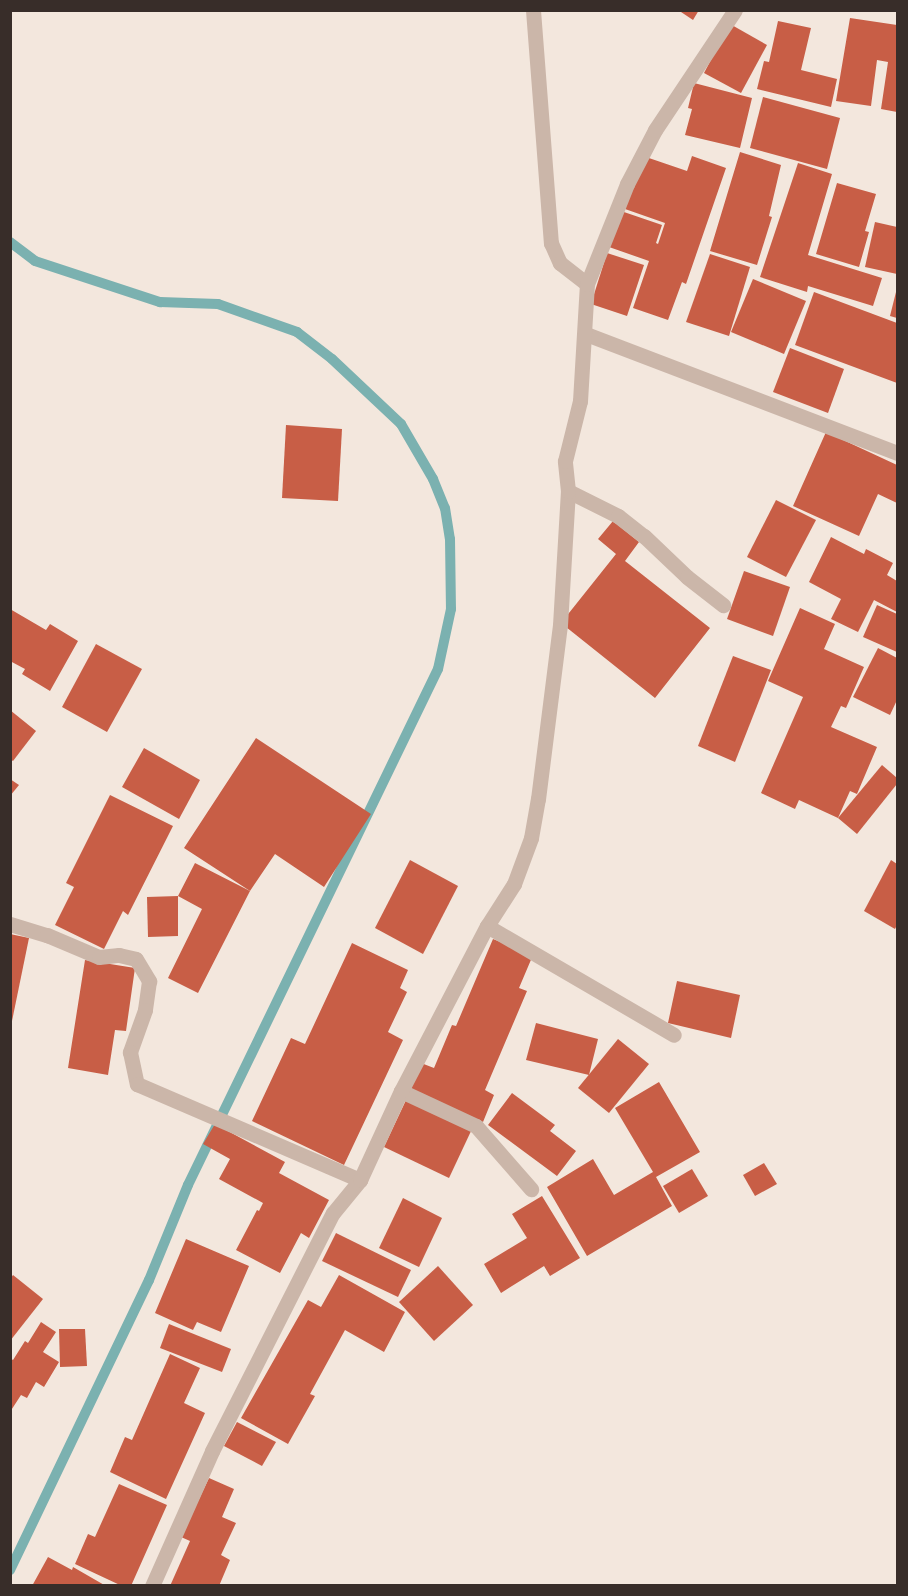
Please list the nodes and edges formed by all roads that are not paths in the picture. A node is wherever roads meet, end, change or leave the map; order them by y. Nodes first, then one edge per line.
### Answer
1 (533, 10) edge
2 (735, 10) edge
3 (586, 284) junction
4 (586, 334) junction
5 (897, 453) edge
6 (568, 491) junction
7 (723, 605) dead end
8 (10, 924) edge
9 (487, 926) junction
10 (674, 1035) dead end
11 (401, 1091) junction
12 (360, 1180) junction
13 (531, 1190) dead end
14 (152, 1586) edge

1 - 3 street
2 - 3 street
3 - 4 street
4 - 5 street
4 - 6 street
6 - 7 street
6 - 9 street
8 - 12 street
9 - 10 street
9 - 11 street
11 - 12 street
11 - 13 street
12 - 14 street

